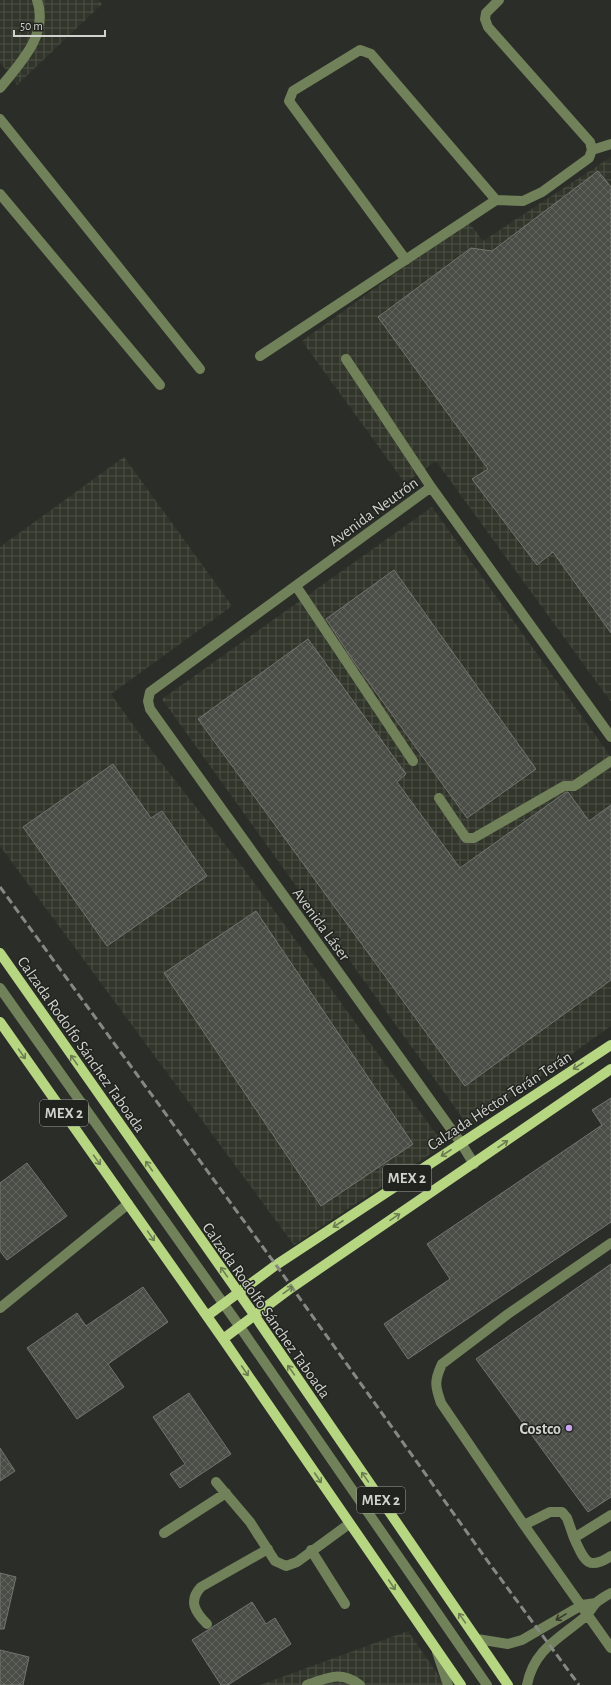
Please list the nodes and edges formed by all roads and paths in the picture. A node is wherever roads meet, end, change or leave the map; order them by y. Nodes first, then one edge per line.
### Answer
1 (37, 0) edge
2 (499, 0) edge
3 (0, 88) edge
4 (0, 119) edge
5 (611, 144) edge
6 (592, 150) junction
7 (0, 194) edge
8 (496, 200) junction
9 (406, 260) junction
10 (260, 356) dead end
11 (346, 359) dead end
12 (200, 369) dead end
13 (160, 385) dead end
14 (432, 487) junction
15 (296, 586) junction
16 (148, 701) joint
17 (611, 737) edge
18 (413, 761) dead end
19 (611, 761) edge
20 (439, 798) dead end
21 (0, 953) edge
22 (0, 988) edge
23 (0, 1022) edge
24 (611, 1045) edge
25 (611, 1069) edge
26 (460, 1143) junction
27 (474, 1164) junction
28 (128, 1204) junction
29 (611, 1243) edge
30 (239, 1293) junction
31 (224, 1305) junction
32 (0, 1308) edge
33 (207, 1316) junction
34 (254, 1316) junction
35 (240, 1327) junction
36 (223, 1339) junction
37 (216, 1482) dead end
38 (226, 1493) junction
39 (611, 1515) edge
40 (349, 1524) junction
41 (524, 1525) junction
42 (164, 1533) dead end
43 (574, 1538) junction
44 (268, 1548) junction
45 (311, 1550) junction
46 (611, 1556) edge
47 (611, 1593) edge
48 (596, 1603) junction
49 (345, 1604) dead end
50 (582, 1604) junction
51 (588, 1614) junction
52 (207, 1624) dead end
53 (611, 1629) edge
54 (602, 1634) junction
55 (477, 1639) junction
56 (611, 1648) edge
57 (437, 1652) junction
58 (307, 1685) edge
59 (360, 1685) edge
60 (448, 1685) edge
61 (461, 1685) edge
62 (487, 1685) edge
63 (508, 1685) edge
64 (527, 1685) edge

1 - 3 street
2 - 6 street
4 - 12 street
5 - 6 street
6 - 8 street
7 - 13 street
8 - 9 street
8 - 9 street
9 - 10 street
11 - 14 street
14 - 15 street, Avenida Neutrón
14 - 17 street, Avenida Neutrón
15 - 16 street, Avenida Neutrón
15 - 18 street
16 - 26 street, Avenida Láser
19 - 20 street
30 -> 21 main road, Calzada Rodolfo Sánchez Taboada / MEX 2
22 - 31 street
23 -> 28 main road, MEX 2
24 -> 26 main road, Calzada Héctor Terán Terán / MEX 2
27 -> 25 main road, MEX 2
26 - 27 street, Avenida Láser
26 -> 30 main road, Calzada Héctor Terán Terán / MEX 2
34 -> 27 main road, MEX 2
28 - 32 street
28 -> 33 main road, MEX 2
29 - 41 street
30 - 31 main road, Calzada Héctor Terán Terán / MEX 2
30 - 34 main road, Calzada Rodolfo Sánchez Taboada / MEX 2
31 - 33 main road, Calzada Héctor Terán Terán / MEX 2
31 - 35 street
33 - 36 main road, MEX 2
34 - 35 main road, MEX 2
55 -> 34 main road, Calzada Rodolfo Sánchez Taboada / MEX 2
35 - 36 main road, MEX 2
35 - 62 street
36 -> 40 main road, MEX 2
37 - 38 street
38 - 42 street
38 - 44 street
39 - 43 street
40 - 45 street
40 -> 57 main road, MEX 2
41 - 43 street
41 - 50 street
43 - 46 street
44 - 45 street
44 - 52 street
45 - 49 street
47 - 48 street
48 - 50 street
48 - 51 street
50 - 51 street
50 -> 55 street
51 - 54 street
51 - 64 street
53 - 54 street
54 - 56 street
55 - 63 main road, Calzada Rodolfo Sánchez Taboada / MEX 2
57 - 60 street
57 - 61 main road, MEX 2
58 - 59 street

